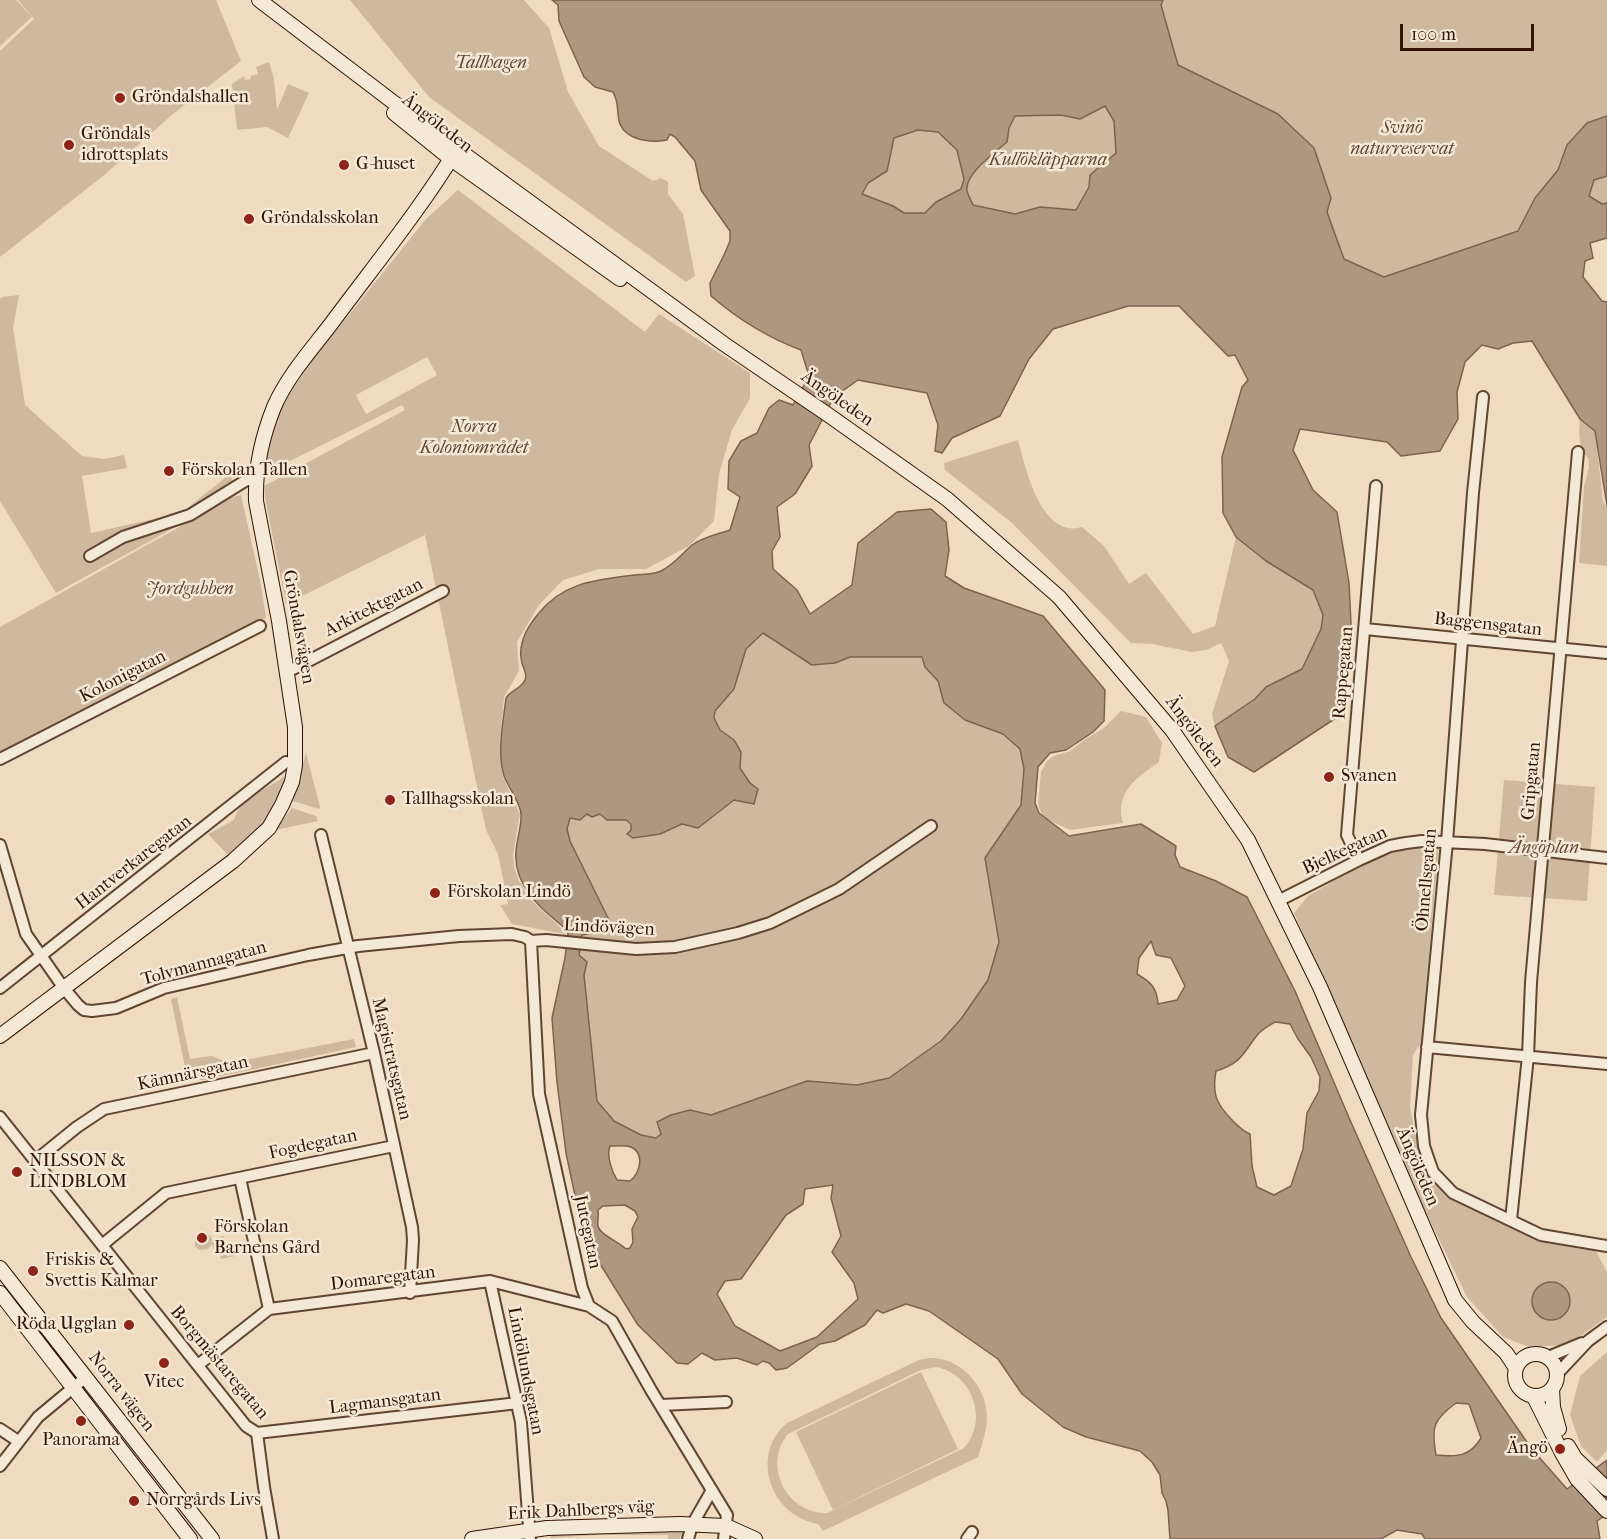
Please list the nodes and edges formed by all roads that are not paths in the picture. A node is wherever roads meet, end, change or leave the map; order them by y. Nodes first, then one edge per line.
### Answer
1 (259, 0) edge
2 (454, 154) junction
3 (1483, 397) dead end
4 (1578, 452) dead end
5 (256, 478) junction
6 (1376, 486) dead end
7 (90, 555) dead end
8 (443, 591) dead end
9 (260, 626) dead end
10 (1365, 629) junction
11 (1462, 639) junction
12 (1560, 649) junction
13 (1607, 653) edge
14 (287, 669) junction
15 (0, 759) edge
16 (286, 762) dead end
17 (931, 826) dead end
18 (321, 835) dead end
19 (1447, 842) junction
20 (0, 845) edge
21 (1543, 850) junction
22 (1607, 858) edge
23 (1359, 860) junction
24 (1278, 901) junction
25 (531, 941) junction
26 (348, 948) junction
27 (41, 956) junction
28 (294, 958) joint
29 (63, 987) junction
30 (0, 988) edge
31 (0, 1036) edge
32 (1427, 1047) junction
33 (374, 1053) junction
34 (1528, 1056) junction
35 (1607, 1064) edge
36 (0, 1117) edge
37 (394, 1146) junction
38 (35, 1161) junction
39 (240, 1178) junction
40 (1511, 1220) junction
41 (102, 1245) junction
42 (1607, 1246) edge
43 (0, 1268) edge
44 (489, 1281) junction
45 (1451, 1288) junction
46 (0, 1293) edge
47 (410, 1293) junction
48 (589, 1306) junction
49 (269, 1309) junction
50 (1607, 1327) edge
51 (1588, 1341) junction
52 (1529, 1354) junction
53 (1548, 1357) junction
54 (198, 1365) junction
55 (1516, 1368) junction
56 (1558, 1373) junction
57 (86, 1377) junction
58 (74, 1387) junction
59 (1552, 1389) junction
60 (1533, 1396) junction
61 (726, 1402) dead end
62 (518, 1403) junction
63 (661, 1405) junction
64 (0, 1429) edge
65 (257, 1433) junction
66 (18, 1441) junction
67 (0, 1466) edge
68 (1582, 1475) junction
69 (1607, 1489) edge
70 (712, 1490) junction
71 (1607, 1501) edge
72 (1607, 1511) edge
73 (692, 1525) junction
74 (725, 1533) edge
75 (530, 1534) edge
76 (190, 1539) edge
77 (212, 1539) edge
78 (273, 1539) edge
79 (472, 1539) edge
80 (688, 1539) edge
81 (756, 1539) edge

1 - 2 main road, Ängöleden
2 - 5 main road, Gröndalsvägen
2 - 24 main road, Ängöleden
3 - 11 street, Öhnellsgatan
4 - 12 street, Gripgatan
5 - 7 street
5 - 14 main road, Gröndalsvägen
6 - 10 street, Rappegatan
8 - 14 street, Arkitektgatan
9 - 15 street, Kolonigatan
10 - 11 street, Baggensgatan
10 - 23 street, Rappegatan
11 - 12 street, Baggensgatan
11 - 19 street, Öhnellsgatan
12 - 13 street, Baggensgatan
12 - 21 street, Gripgatan
14 - 29 main road, Gröndalsvägen
16 - 27 street, Hantverkaregatan
17 - 25 street, Lindövägen
18 - 26 street, Magistratsgatan
19 - 21 street, Bjelkegatan
19 - 23 street, Bjelkegatan
19 - 32 street, Öhnellsgatan
20 - 27 street, Tolvmannagatan
21 - 22 street, Bjelkegatan
21 - 34 street, Gripgatan
23 - 24 street, Bjelkegatan
24 - 45 main road, Ängöleden
25 - 26 street, Lindövägen
25 - 48 street, Jutegatan
26 - 28 street, Lindövägen
26 - 33 street, Magistratsgatan
27 - 29 street, Tolvmannagatan
27 - 30 street, Hantverkaregatan
28 - 29 street, Tolvmannagatan
29 - 31 main road, Gröndalsvägen
32 - 34 street
32 - 40 street, Öhnellsgatan
33 - 37 street, Magistratsgatan
33 - 38 street, Kämnärsgatan
34 - 35 street
34 - 40 street, Gripgatan
36 - 38 street, Borgmästaregatan
37 - 39 street, Fogdegatan
37 - 47 street, Magistratsgatan
38 - 41 street, Borgmästaregatan
39 - 41 street, Fogdegatan
39 - 49 street
40 - 42 street, Öhnellsgatan
41 - 54 street, Borgmästaregatan
43 - 57 main road, Norra vägen
44 - 47 street, Domaregatan
44 - 48 street, Domaregatan
44 - 62 street, Lindölundsgatan
45 - 52 main road, Ängöleden
45 - 55 main road, Ängöleden
46 - 58 main road, Norra vägen
47 - 49 street, Domaregatan
48 - 63 street
49 - 54 street
50 - 51 street
51 - 53 street
51 - 56 street
52 - 53 main road, Ängöleden
52 - 55 main road
53 - 56 main road
54 - 65 street, Borgmästaregatan
55 - 60 main road, Ängöleden
56 - 59 main road, Ängöleden
57 - 58 street
57 - 77 main road, Norra vägen
58 - 66 street
58 - 76 main road, Norra vägen
59 - 60 main road
59 - 68 main road, Ängöleden
60 - 68 main road, Ängöleden
61 - 63 street
62 - 65 street, Lagmansgatan
62 - 75 street, Lindölundsgatan
63 - 70 street
64 - 66 street
65 - 78 street, Borgmästaregatan
66 - 67 street
68 - 69 main road, Ängöleden
68 - 71 main road, Ängöleden
68 - 72 main road, Ängöleden
70 - 73 street
70 - 74 street
73 - 74 main road, Erik Dahlbergs väg
73 - 75 main road, Erik Dahlbergs väg
73 - 80 street
74 - 81 main road, Erik Dahlbergs väg
75 - 79 main road, Erik Dahlbergs väg

